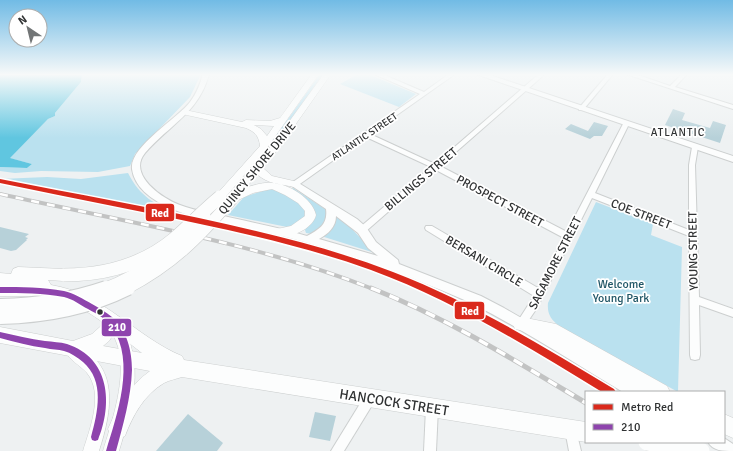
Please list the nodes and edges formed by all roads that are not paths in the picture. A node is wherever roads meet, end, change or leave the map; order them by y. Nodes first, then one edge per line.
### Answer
1 (198, 95) edge
2 (302, 95) edge
3 (314, 95) edge
4 (423, 95) edge
5 (519, 95) edge
6 (540, 95) edge
7 (593, 95) edge
8 (694, 95) edge
9 (733, 107) edge
10 (581, 109) junction
11 (185, 112) junction
12 (286, 118) junction
13 (228, 121) junction
14 (626, 124) junction
15 (366, 135) junction
16 (264, 146) junction
17 (695, 147) junction
18 (733, 158) edge
19 (436, 167) junction
20 (258, 168) junction
21 (294, 184) junction
22 (590, 194) junction
23 (226, 198) junction
24 (330, 207) junction
25 (429, 228) dead end
26 (362, 230) junction
27 (281, 232) junction
28 (692, 234) junction
29 (569, 237) junction
30 (308, 240) junction
31 (402, 270) junction
32 (0, 272) edge
33 (0, 279) edge
34 (0, 290) edge
35 (64, 294) junction
36 (539, 294) junction
37 (694, 299) junction
38 (0, 306) edge
39 (733, 313) edge
40 (0, 317) edge
41 (111, 321) junction
42 (521, 324) junction
43 (0, 335) edge
44 (68, 349) junction
45 (695, 355) dead end
46 (127, 359) junction
47 (183, 368) junction
48 (202, 371) junction
49 (634, 391) edge
50 (659, 391) edge
51 (370, 398) junction
52 (432, 408) junction
53 (118, 429) junction
54 (578, 431) edge
55 (653, 443) edge
56 (718, 443) edge
57 (90, 451) edge
58 (111, 451) edge
59 (337, 451) edge
60 (430, 451) edge
61 (575, 451) edge
62 (701, 451) edge
63 (731, 451) edge

1 - 11 street
2 - 12 main road, QUINCY SHORE DRIVE
3 - 20 main road, QUINCY SHORE DRIVE
4 - 15 street, ATLANTIC STREET
5 - 19 street, BILLINGS STREET
6 - 10 street
7 - 10 street
8 - 9 street
10 - 14 street
11 - 13 main road
11 - 27 street
12 - 13 main road
12 - 16 main road, QUINCY SHORE DRIVE
13 - 16 main road
14 - 17 street
14 - 22 street, SAGAMORE STREET
15 - 19 street, PROSPECT STREET
15 - 21 street, ATLANTIC STREET
16 - 23 main road, QUINCY SHORE DRIVE
17 - 18 street
17 - 28 street, YOUNG STREET
19 - 26 street, BILLINGS STREET
19 - 29 street, PROSPECT STREET
20 - 21 main road
20 - 23 main road, QUINCY SHORE DRIVE
21 - 24 street
22 - 28 street, COE STREET
22 - 29 street, SAGAMORE STREET
23 - 27 main road
23 - 32 main road, bridge
23 - 38 main road, QUINCY SHORE DRIVE, bridge
23 - 40 main road, QUINCY SHORE DRIVE, bridge
24 - 26 street
24 - 30 street
25 - 36 street, BERSANI CIRCLE
26 - 31 street
27 - 30 street
28 - 37 street, YOUNG STREET
29 - 36 street, SAGAMORE STREET
30 - 31 street
31 - 42 street
33 - 35 main road
34 - 35 main road, HANCOCK STREET
35 - 41 main road, HANCOCK STREET
36 - 42 street, SAGAMORE STREET
37 - 39 street
37 - 45 street, YOUNG STREET
41 - 44 main road
41 - 46 main road
41 - 48 main road, HANCOCK STREET
42 - 49 street
42 - 50 main road
43 - 44 main road, HANCOCK STREET
44 - 46 main road, HANCOCK STREET
44 - 57 main road
46 - 47 main road, HANCOCK STREET
46 - 53 main road
47 - 48 main road, HANCOCK STREET
47 - 53 main road
48 - 51 main road, HANCOCK STREET
51 - 52 main road, HANCOCK STREET
51 - 59 street
52 - 54 main road, HANCOCK STREET
52 - 60 street
53 - 58 main road
54 - 61 street
55 - 62 main road, bridge
56 - 63 street

